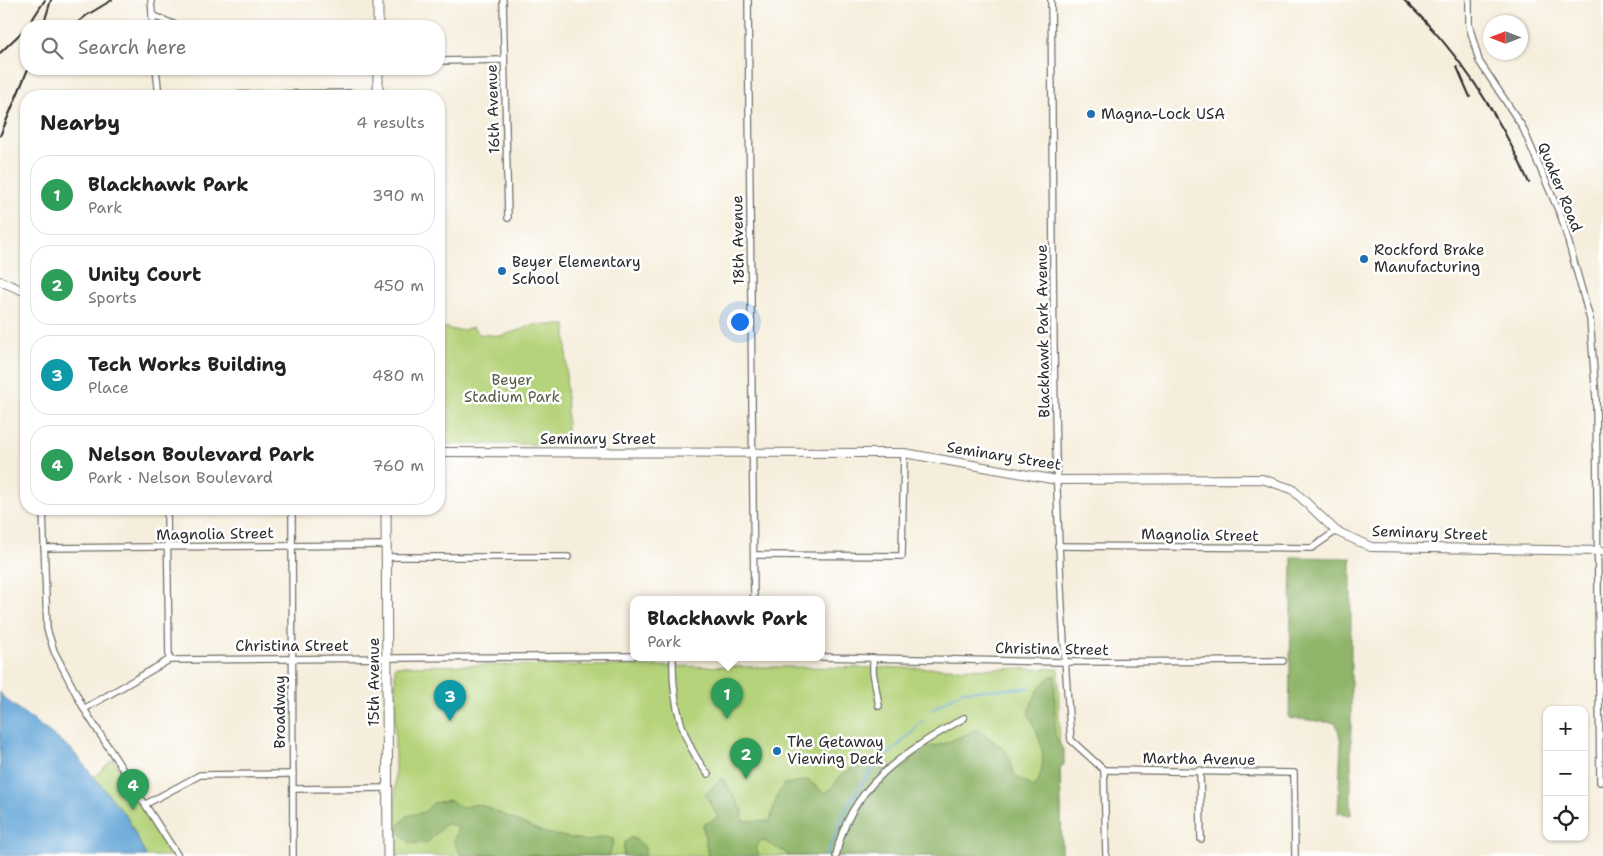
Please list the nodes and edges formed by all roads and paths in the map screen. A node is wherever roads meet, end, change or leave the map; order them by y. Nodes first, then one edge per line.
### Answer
1 (150, 0) edge
2 (378, 0) edge
3 (503, 0) edge
4 (748, 0) edge
5 (1051, 0) edge
6 (1469, 0) edge
7 (152, 15) junction
8 (152, 20) edge
9 (164, 20) edge
10 (378, 20) edge
11 (445, 60) edge
12 (504, 60) junction
13 (157, 75) edge
14 (378, 75) edge
15 (158, 90) edge
16 (378, 90) edge
17 (508, 218) dead end
18 (0, 281) edge
19 (20, 289) edge
20 (445, 452) edge
21 (753, 453) junction
22 (904, 453) junction
23 (1057, 480) junction
24 (43, 515) edge
25 (166, 515) edge
26 (292, 515) edge
27 (386, 515) edge
28 (1336, 531) junction
29 (386, 545) junction
30 (292, 546) junction
31 (1058, 546) junction
32 (167, 547) junction
33 (44, 548) junction
34 (1601, 551) edge
35 (754, 554) junction
36 (386, 557) junction
37 (568, 557) dead end
38 (754, 596) edge
39 (630, 656) edge
40 (825, 657) edge
41 (293, 658) junction
42 (388, 658) junction
43 (873, 658) junction
44 (169, 660) junction
45 (673, 661) edge
46 (1283, 661) dead end
47 (1064, 662) junction
48 (879, 706) dead end
49 (84, 709) junction
50 (964, 718) dead end
51 (1104, 770) junction
52 (1200, 770) junction
53 (293, 774) junction
54 (708, 774) dead end
55 (1600, 782) dead end
56 (388, 788) junction
57 (293, 789) junction
58 (146, 804) junction
59 (1201, 839) dead end
60 (178, 856) edge
61 (293, 856) edge
62 (388, 856) edge
63 (836, 856) edge
64 (1106, 856) edge
65 (1295, 856) edge

1 - 7 street
2 - 10 main road
3 - 12 street, 16th Avenue
4 - 21 street, 18th Avenue
5 - 23 street, Blackhawk Park Avenue
6 - 34 street, Quaker Road
7 - 8 street
7 - 9 street
11 - 12 street
12 - 17 street, 16th Avenue
13 - 15 street
14 - 16 main road
18 - 19 street
20 - 21 street, Seminary Street
21 - 22 street, Seminary Street
21 - 35 street, 18th Avenue
22 - 23 street, Seminary Street
22 - 35 street
23 - 28 street, Seminary Street
23 - 31 street, Blackhawk Park Avenue
24 - 33 street
25 - 32 street
26 - 30 street, Broadway
27 - 29 main road, 15th Avenue
28 - 31 street, Magnolia Street
28 - 34 street, Seminary Street
29 - 30 street, Magnolia Street
29 - 36 main road, 15th Avenue
30 - 32 street, Magnolia Street
30 - 41 street, Broadway
31 - 47 street, Blackhawk Park Avenue
32 - 33 street, Magnolia Street
32 - 44 street
33 - 49 street
34 - 55 street, Quaker Road
35 - 38 street, 18th Avenue
36 - 37 street
36 - 42 main road, 15th Avenue
39 - 42 street, Christina Street
40 - 43 street, Christina Street
41 - 42 street, Christina Street
41 - 44 street, Christina Street
41 - 53 street, Broadway
42 - 56 main road, 15th Avenue
43 - 47 street, Christina Street
43 - 48 street
44 - 49 street, Christina Street
45 - 54 street
46 - 47 street, Christina Street
47 - 51 street, Blackhawk Park Avenue
49 - 58 street
50 - 63 street
51 - 52 street, Martha Avenue
51 - 64 street
52 - 59 street
52 - 65 street, Martha Avenue
53 - 57 street, Broadway
53 - 58 street
56 - 57 street
56 - 62 main road, 15th Avenue
57 - 61 street, Broadway
58 - 60 street

